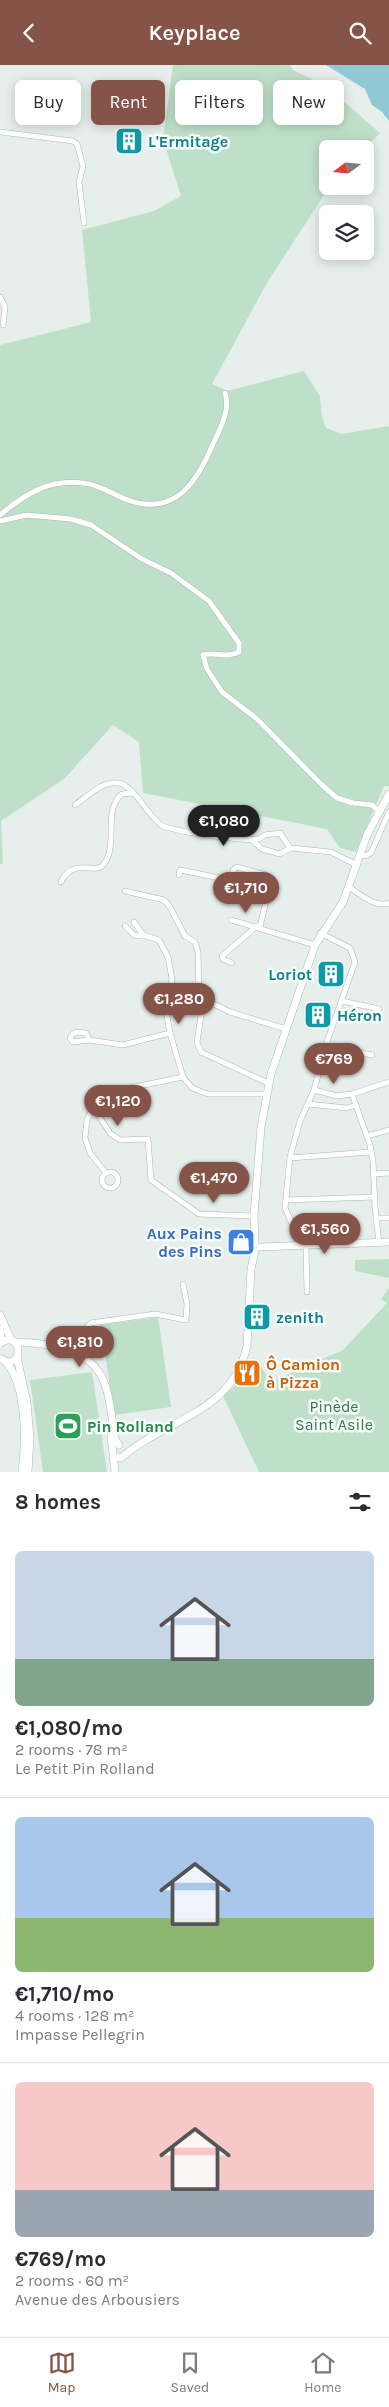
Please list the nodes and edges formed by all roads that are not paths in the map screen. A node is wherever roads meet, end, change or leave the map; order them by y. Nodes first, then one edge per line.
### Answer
1 (0, 131) edge
2 (84, 223) dead end
3 (0, 297) edge
4 (2, 325) dead end
5 (226, 393) dead end
6 (0, 515) edge
7 (0, 521) edge
8 (133, 793) junction
9 (389, 794) edge
10 (75, 805) dead end
11 (380, 811) junction
12 (389, 812) edge
13 (251, 839) junction
14 (290, 848) junction
15 (360, 854) junction
16 (357, 865) junction
17 (179, 875) dead end
18 (61, 882) dead end
19 (349, 887) junction
20 (125, 891) dead end
21 (389, 903) edge
22 (231, 919) dead end
23 (134, 922) dead end
24 (125, 926) dead end
25 (259, 927) junction
26 (320, 933) junction
27 (143, 935) junction
28 (315, 945) junction
29 (232, 963) dead end
30 (342, 1001) junction
31 (212, 1003) dead end
32 (379, 1009) dead end
33 (286, 1029) junction
34 (170, 1033) junction
35 (89, 1039) dead end
36 (326, 1046) junction
37 (372, 1055) dead end
38 (183, 1077) junction
39 (389, 1082) edge
40 (268, 1083) junction
41 (314, 1090) junction
42 (266, 1094) junction
43 (352, 1094) junction
44 (308, 1104) junction
45 (356, 1105) junction
46 (92, 1107) junction
47 (389, 1130) edge
48 (367, 1136) junction
49 (371, 1152) junction
50 (290, 1158) junction
51 (106, 1173) dead end
52 (389, 1173) edge
53 (374, 1175) junction
54 (375, 1197) junction
55 (286, 1200) junction
56 (254, 1216) junction
57 (389, 1217) edge
58 (377, 1218) junction
59 (389, 1242) edge
60 (379, 1243) junction
61 (304, 1245) junction
62 (257, 1247) junction
63 (183, 1284) dead end
64 (307, 1292) dead end
65 (0, 1315) edge
66 (0, 1328) edge
67 (12, 1341) junction
68 (0, 1343) edge
69 (37, 1343) junction
70 (18, 1354) junction
71 (79, 1354) junction
72 (3, 1359) edge
73 (109, 1407) junction
74 (121, 1446) junction
75 (132, 1448) junction
76 (113, 1453) junction
77 (124, 1455) junction
78 (22, 1472) edge
79 (28, 1472) edge
80 (117, 1472) edge

1 - 2 street
3 - 4 street
5 - 6 street
7 - 11 street
8 - 10 street
8 - 13 street
8 - 18 street
9 - 11 street
11 - 15 street
12 - 15 street
13 - 14 street
13 - 14 street
14 - 16 street
15 - 16 street
16 - 19 street
17 - 25 street
19 - 21 street
19 - 26 street
20 - 40 street
22 - 25 street
23 - 27 street
24 - 27 street
25 - 28 street
25 - 29 street
26 - 28 street
26 - 30 street
27 - 34 street
28 - 33 street
30 - 32 street
30 - 36 street
31 - 33 street
33 - 40 street
34 - 35 street
34 - 38 street
36 - 37 street
36 - 41 street
38 - 42 street
38 - 46 street
39 - 43 street
40 - 42 street
41 - 43 street
41 - 44 street
42 - 56 street
43 - 45 street
44 - 45 street
44 - 50 street
45 - 48 street
46 - 51 street
46 - 56 street
47 - 48 street
48 - 49 street
49 - 50 street
49 - 53 street
50 - 55 street
52 - 53 street
53 - 54 street
54 - 55 street
54 - 58 street
55 - 61 street
56 - 62 street
57 - 58 street
58 - 60 street
59 - 60 street
60 - 61 street
61 - 62 street
61 - 64 street
62 - 75 street
63 - 71 street
65 - 67 street
66 - 68 street
67 - 68 street
67 - 69 street
67 - 70 street
69 - 70 street
69 - 71 street
70 - 72 street
70 - 79 street
71 - 73 street
72 - 78 street
73 - 74 street
73 - 76 street
74 - 75 street
74 - 76 street
74 - 77 street
75 - 77 street
76 - 77 street
76 - 80 street
77 - 80 street

